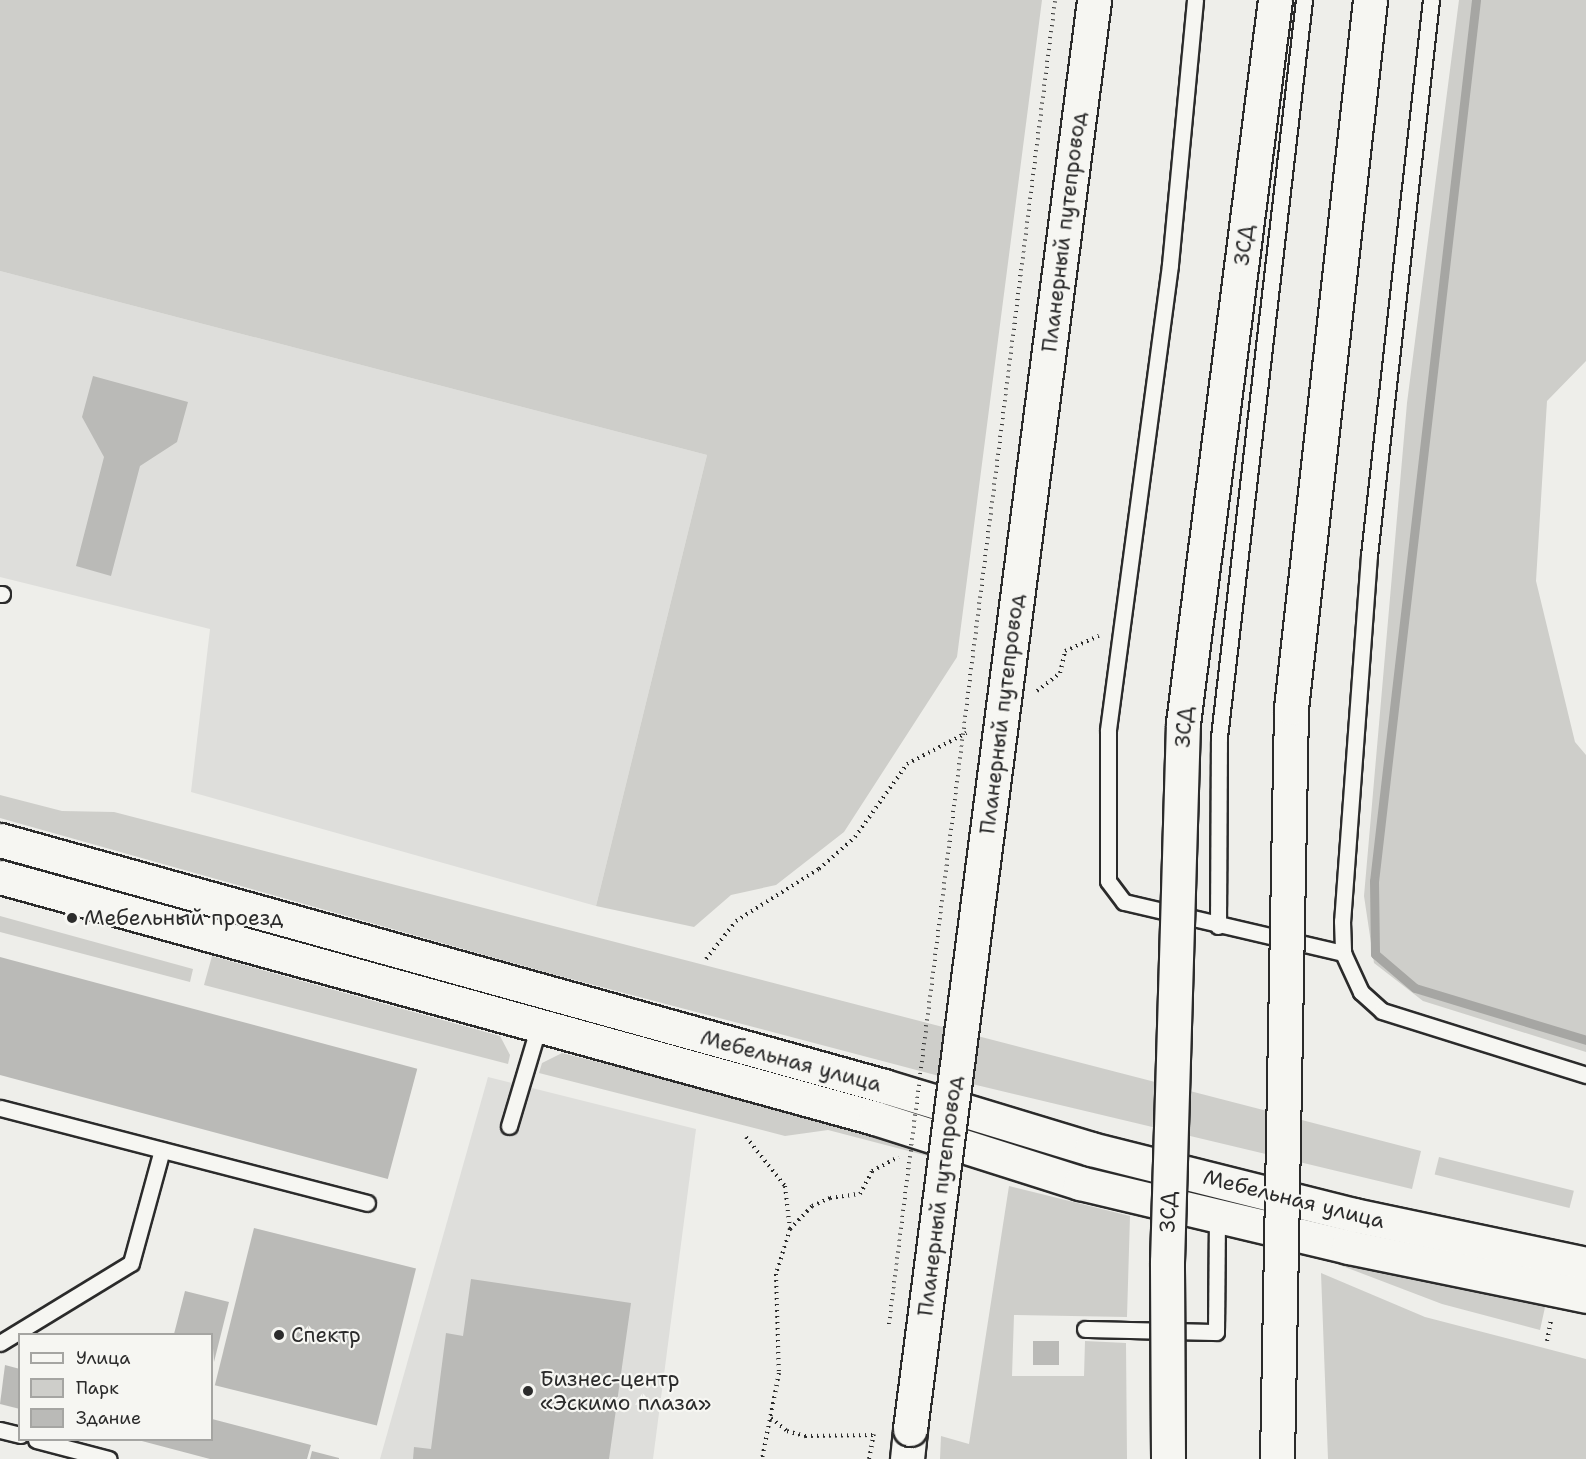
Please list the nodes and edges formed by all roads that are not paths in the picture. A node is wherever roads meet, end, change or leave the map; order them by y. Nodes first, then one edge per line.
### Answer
1 (1094, 0) edge
2 (1195, 0) edge
3 (1275, 0) edge
4 (1304, 0) edge
5 (1370, 0) edge
6 (1431, 0) edge
7 (0, 840) edge
8 (0, 878) edge
9 (1218, 926) junction
10 (1343, 953) junction
11 (548, 993) junction
12 (539, 1026) junction
13 (1586, 1075) edge
14 (0, 1108) edge
15 (509, 1126) dead end
16 (162, 1150) junction
17 (367, 1203) dead end
18 (1217, 1216) junction
19 (1586, 1264) edge
20 (1586, 1296) edge
21 (1085, 1329) dead end
22 (0, 1343) edge
23 (0, 1430) edge
24 (18, 1434) edge
25 (40, 1441) edge
26 (908, 1444) edge
27 (109, 1459) edge
28 (1168, 1459) edge
29 (1277, 1459) edge

1 - 26 main road, Планерный путепровод, bridge
2 - 9 lane
3 - 28 main road, ЗСД, bridge
4 - 9 lane
5 - 29 main road, bridge
6 - 10 lane
7 - 11 main road, Мебельная улица
8 - 12 main road, Мебельная улица
9 - 10 lane
10 - 13 lane
11 - 12 lane
11 - 19 main road, Мебельная улица
12 - 15 lane
12 - 18 main road, Мебельная улица
14 - 16 lane
16 - 17 lane
16 - 22 lane
18 - 20 main road, Мебельная улица
18 - 21 lane
23 - 24 lane
25 - 27 lane

